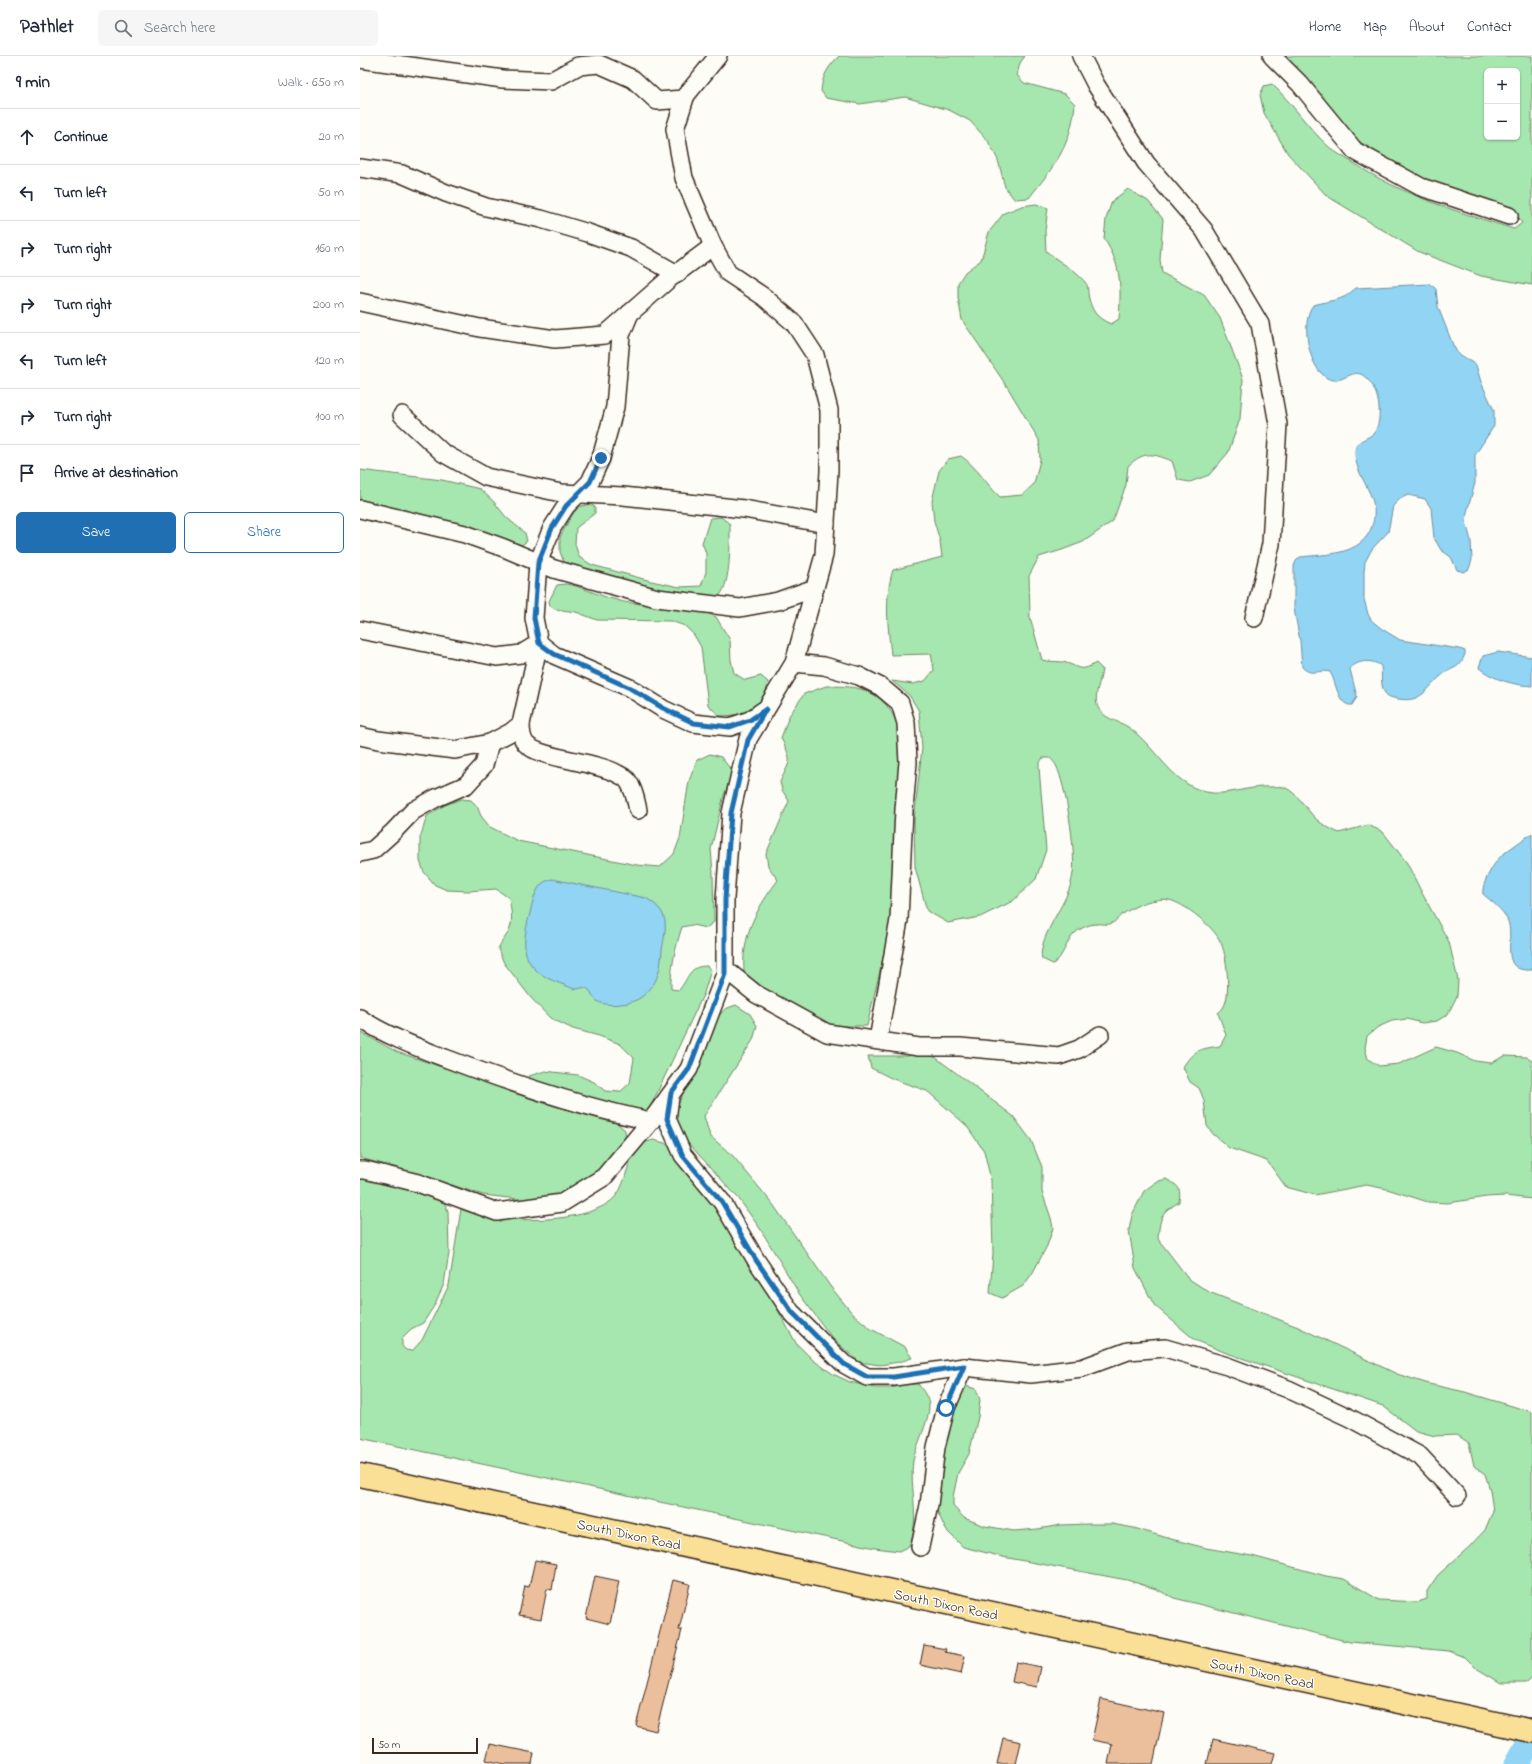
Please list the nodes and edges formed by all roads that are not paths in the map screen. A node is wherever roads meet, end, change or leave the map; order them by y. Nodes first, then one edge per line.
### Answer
1 (573, 56) edge
2 (718, 56) edge
3 (1081, 56) edge
4 (1272, 56) edge
5 (360, 59) edge
6 (591, 65) junction
7 (686, 95) junction
8 (360, 168) edge
9 (1509, 216) dead end
10 (713, 246) junction
11 (677, 274) junction
12 (360, 302) edge
13 (630, 313) junction
14 (402, 415) dead end
15 (577, 494) junction
16 (360, 509) edge
17 (826, 524) junction
18 (538, 563) junction
19 (814, 588) junction
20 (1254, 618) dead end
21 (360, 630) edge
22 (539, 643) junction
23 (794, 662) junction
24 (766, 709) junction
25 (520, 724) junction
26 (360, 736) edge
27 (490, 743) junction
28 (638, 810) dead end
29 (360, 853) edge
30 (725, 969) junction
31 (360, 1018) edge
32 (1100, 1035) dead end
33 (878, 1040) junction
34 (671, 1093) junction
35 (651, 1121) junction
36 (360, 1170) edge
37 (964, 1366) junction
38 (360, 1475) edge
39 (1457, 1496) dead end
40 (920, 1547) dead end
41 (1532, 1731) edge

1 - 6 lane
2 - 7 lane
3 - 20 lane
4 - 9 lane
5 - 6 lane
6 - 7 lane
7 - 10 lane
8 - 11 lane
10 - 11 lane
10 - 17 lane
11 - 13 lane
12 - 13 lane
13 - 15 lane
14 - 15 lane
15 - 17 lane
15 - 18 lane
16 - 18 lane
17 - 19 lane
18 - 19 lane
18 - 22 lane
19 - 23 lane
21 - 22 lane
22 - 24 lane
22 - 25 lane
23 - 24 lane
23 - 33 lane
24 - 30 lane
25 - 27 lane
25 - 28 lane
26 - 27 lane
27 - 29 lane
30 - 33 lane
30 - 34 lane
31 - 35 lane
32 - 33 lane
34 - 35 lane
34 - 37 lane
35 - 36 lane
37 - 39 lane
37 - 40 lane
38 - 41 main road, South Dixon Road

